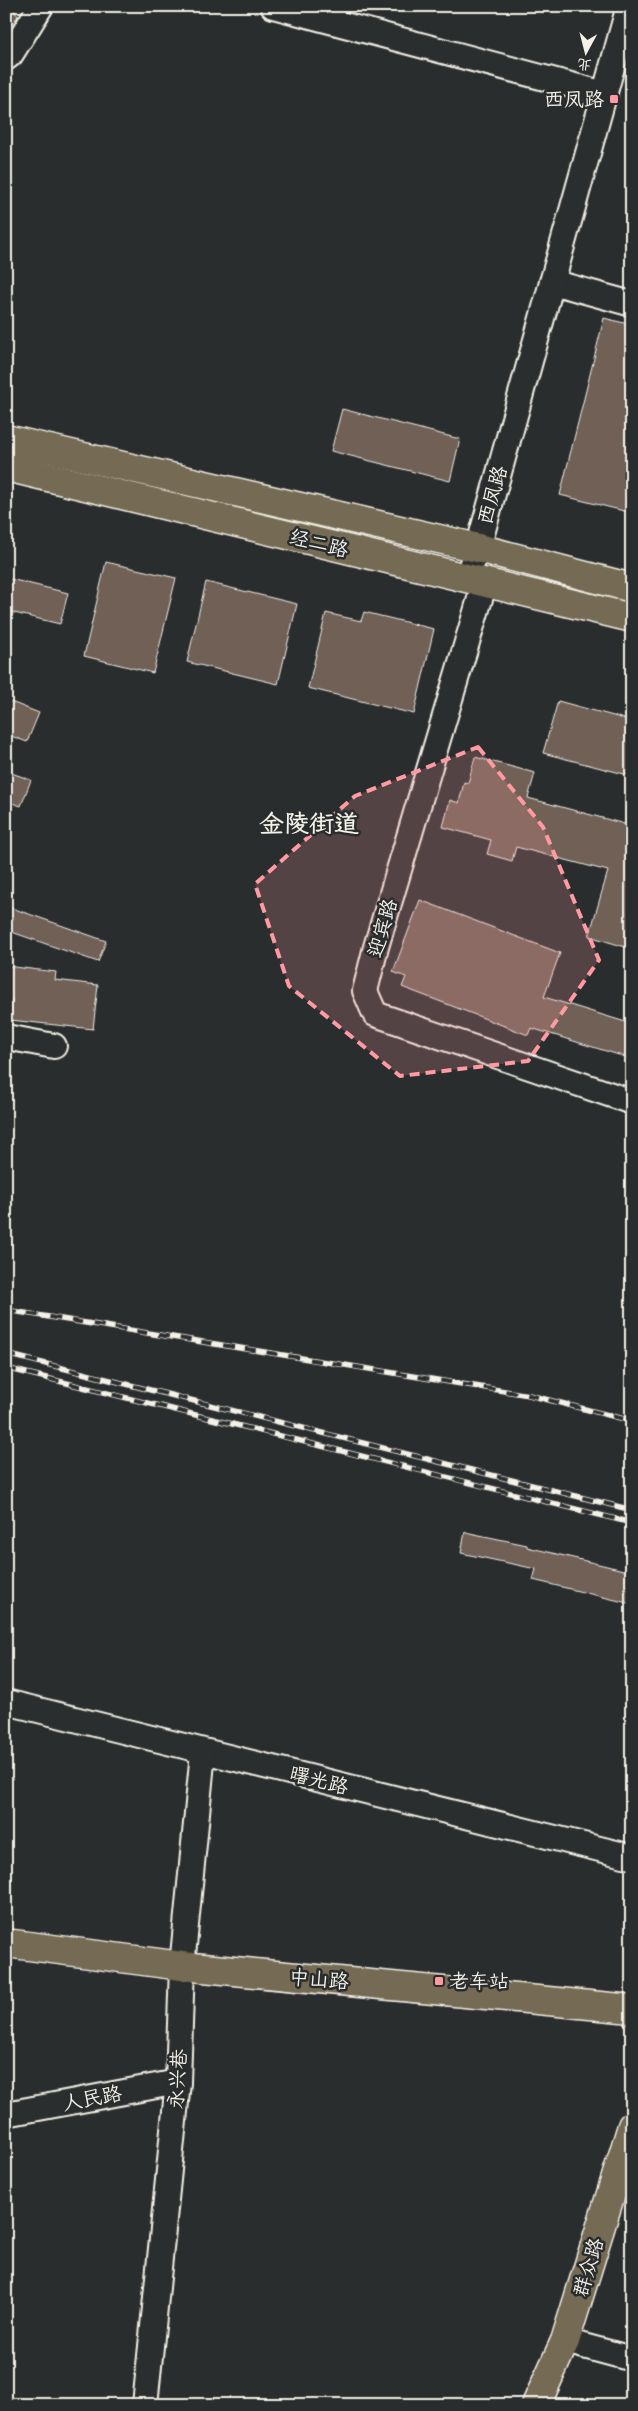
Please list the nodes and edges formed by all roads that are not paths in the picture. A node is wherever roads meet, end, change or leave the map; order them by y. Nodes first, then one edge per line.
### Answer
1 (41, 6) edge
2 (273, 6) edge
3 (629, 6) edge
4 (6, 58) edge
5 (605, 94) junction
6 (552, 282) junction
7 (632, 304) edge
8 (6, 439) edge
9 (6, 467) edge
10 (478, 548) junction
11 (475, 581) junction
12 (632, 588) edge
13 (632, 618) edge
14 (6, 1037) edge
15 (54, 1046) dead end
16 (632, 1102) edge
17 (6, 1702) edge
18 (203, 1752) junction
19 (632, 1857) edge
20 (6, 1943) edge
21 (182, 1966) junction
22 (632, 2009) edge
23 (178, 2082) junction
24 (6, 2114) edge
25 (632, 2126) edge
26 (565, 2341) junction
27 (632, 2359) edge
28 (145, 2405) edge
29 (536, 2405) edge

1 - 4 street
2 - 5 street
3 - 5 street, 西凤路
5 - 6 street, 西凤路
6 - 7 street
6 - 10 street, 西凤路
8 - 10 main road, 经二路
9 - 11 main road, 经二路
10 - 11 street, 西凤路
10 - 12 main road, 经二路
11 - 13 main road, 经二路
11 - 16 street, 迎宾路
14 - 15 street
17 - 18 street, 曙光路
18 - 19 street, 曙光路
18 - 21 street, 永兴巷
20 - 21 main road, 中山路
21 - 22 main road, 中山路
21 - 23 street, 永兴巷
23 - 24 street, 人民路
23 - 28 street, 永兴巷
25 - 26 main road, 群众路
26 - 27 street
26 - 29 main road, 群众路

